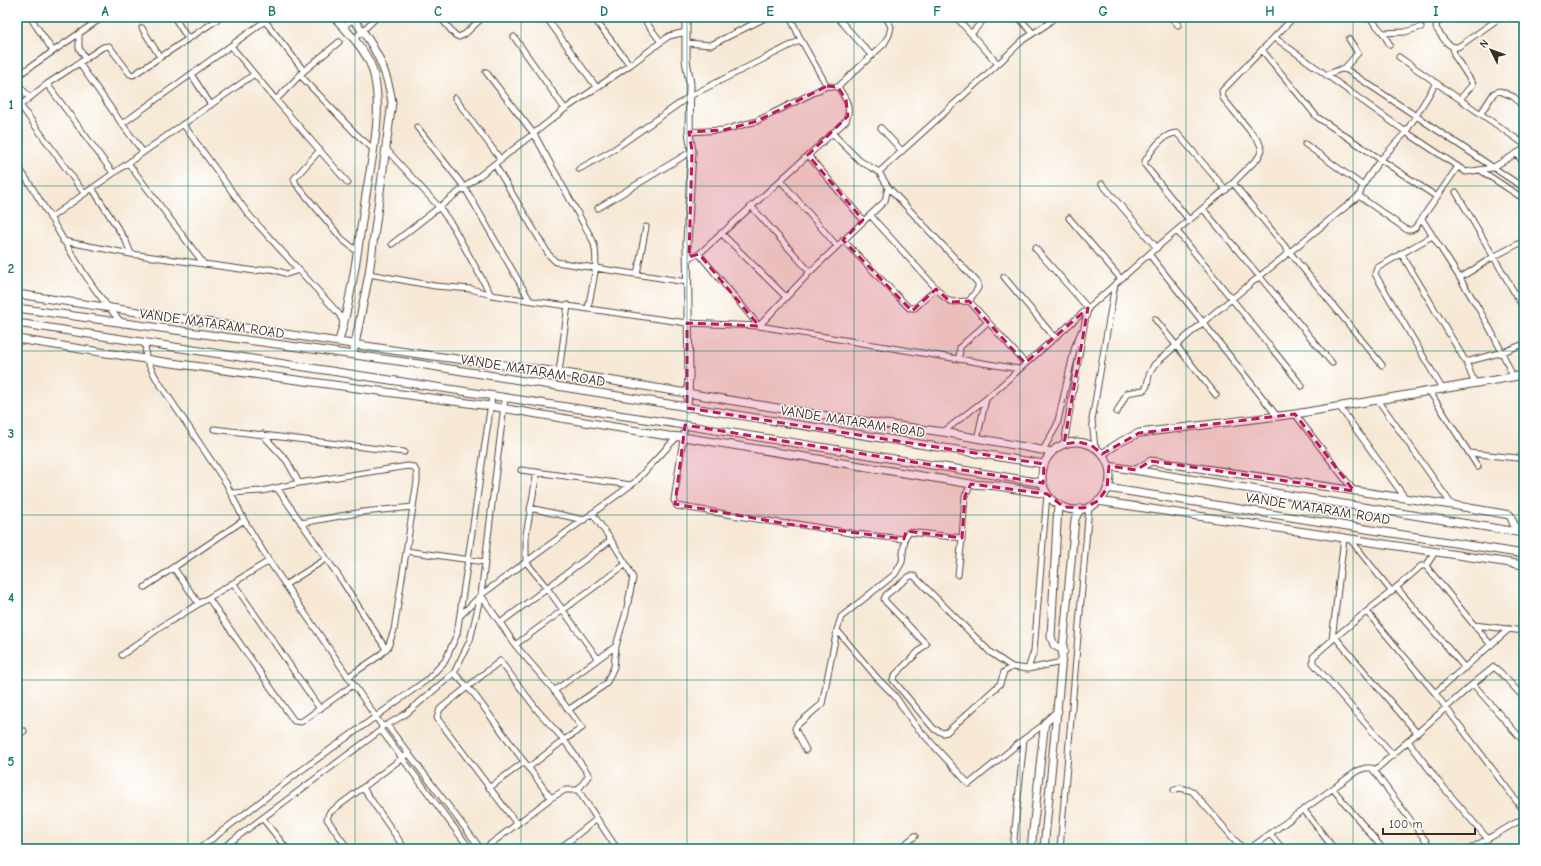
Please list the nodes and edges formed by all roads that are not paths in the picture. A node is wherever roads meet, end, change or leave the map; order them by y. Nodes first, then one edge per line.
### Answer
1 (30, 17) edge
2 (91, 17) edge
3 (103, 17) edge
4 (174, 17) edge
5 (270, 17) edge
6 (334, 17) edge
7 (377, 17) edge
8 (440, 17) edge
9 (483, 17) edge
10 (546, 17) edge
11 (592, 17) edge
12 (642, 17) edge
13 (686, 17) edge
14 (767, 17) edge
15 (790, 17) edge
16 (837, 17) edge
17 (886, 17) edge
18 (956, 17) edge
19 (986, 17) edge
20 (1018, 17) edge
21 (1055, 17) edge
22 (1171, 17) edge
23 (1293, 17) edge
24 (1369, 17) edge
25 (1438, 17) edge
26 (1501, 17) edge
27 (218, 18) edge
28 (354, 18) edge
29 (264, 19) edge
30 (95, 22) junction
31 (1178, 25) dead end
32 (343, 27) junction
33 (1421, 27) dead end
34 (142, 28) dead end
35 (364, 30) junction
36 (686, 32) junction
37 (79, 33) junction
38 (1034, 33) junction
39 (1383, 33) junction
40 (971, 34) junction
41 (514, 37) dead end
42 (1275, 38) junction
43 (188, 39) junction
44 (354, 39) junction
45 (1349, 39) dead end
46 (801, 40) junction
47 (339, 42) dead end
48 (661, 42) junction
49 (686, 43) junction
50 (1390, 45) dead end
51 (231, 46) junction
52 (1453, 47) junction
53 (1262, 50) junction
54 (53, 51) junction
55 (872, 56) junction
56 (160, 57) junction
57 (1399, 57) dead end
58 (86, 59) junction
59 (79, 63) junction
60 (998, 64) junction
61 (630, 66) junction
62 (1344, 69) junction
63 (486, 72) dead end
64 (302, 73) junction
65 (191, 74) junction
66 (1326, 74) junction
67 (254, 75) junction
68 (17, 76) edge
69 (17, 83) edge
70 (1436, 83) junction
71 (47, 84) junction
72 (827, 86) junction
73 (838, 87) junction
74 (597, 88) junction
75 (690, 96) junction
76 (29, 97) junction
77 (455, 98) dead end
78 (1460, 98) junction
79 (276, 100) junction
80 (211, 105) junction
81 (19, 106) edge
82 (1524, 108) edge
83 (565, 109) junction
84 (1481, 113) junction
85 (1417, 115) junction
86 (122, 124) junction
87 (183, 124) junction
88 (417, 127) dead end
89 (881, 128) dead end
90 (689, 132) junction
91 (1406, 132) junction
92 (534, 134) junction
93 (833, 134) junction
94 (1305, 144) dead end
95 (1524, 144) edge
96 (372, 148) junction
97 (386, 149) junction
98 (1524, 149) edge
99 (320, 150) junction
100 (692, 151) junction
101 (902, 151) junction
102 (143, 152) junction
103 (1517, 154) junction
104 (808, 155) junction
105 (501, 160) junction
106 (1381, 160) junction
107 (128, 163) junction
108 (1524, 164) edge
109 (495, 165) junction
110 (18, 168) edge
111 (1457, 168) junction
112 (1492, 168) junction
113 (579, 169) dead end
114 (1480, 170) junction
115 (879, 172) junction
116 (113, 173) junction
117 (780, 182) junction
118 (348, 183) dead end
119 (1233, 183) junction
120 (1102, 184) dead end
121 (1362, 185) junction
122 (888, 187) junction
123 (92, 188) junction
124 (465, 188) junction
125 (1524, 188) edge
126 (1226, 190) junction
127 (1456, 192) dead end
128 (84, 193) junction
129 (1359, 196) junction
130 (1436, 197) junction
131 (1523, 199) edge
132 (751, 206) junction
133 (439, 207) junction
134 (598, 208) dead end
135 (1203, 209) junction
136 (870, 215) junction
137 (50, 218) junction
138 (1070, 218) dead end
139 (1422, 219) junction
140 (863, 220) junction
141 (1189, 220) junction
142 (646, 227) dead end
143 (1177, 231) junction
144 (721, 233) junction
145 (1432, 236) junction
146 (843, 240) junction
147 (63, 241) junction
148 (1524, 241) edge
149 (392, 244) dead end
150 (837, 246) junction
151 (1035, 248) dead end
152 (1157, 248) junction
153 (358, 252) junction
154 (1290, 252) junction
155 (1401, 252) junction
156 (130, 254) junction
157 (699, 254) junction
158 (1149, 254) junction
159 (689, 256) junction
160 (1493, 257) junction
161 (204, 264) junction
162 (595, 267) junction
163 (299, 270) junction
164 (810, 272) junction
165 (369, 274) junction
166 (638, 274) junction
167 (1004, 277) dead end
168 (1260, 277) junction
169 (1460, 278) junction
170 (1121, 279) junction
171 (687, 282) junction
172 (1115, 284) junction
173 (936, 289) junction
174 (17, 294) edge
175 (491, 295) junction
176 (785, 296) junction
177 (529, 299) junction
178 (1232, 299) junction
179 (969, 300) junction
180 (568, 305) junction
181 (106, 306) junction
182 (17, 308) edge
183 (588, 308) junction
184 (1088, 308) junction
185 (1524, 309) edge
186 (1154, 319) dead end
187 (988, 322) junction
188 (1202, 322) junction
189 (17, 323) edge
190 (688, 323) junction
191 (124, 324) junction
192 (344, 324) junction
193 (759, 326) junction
194 (1084, 326) junction
195 (1055, 338) junction
196 (17, 339) edge
197 (339, 341) junction
198 (145, 342) junction
199 (355, 344) junction
200 (1524, 344) edge
201 (1176, 347) junction
202 (1503, 352) junction
203 (353, 355) junction
204 (146, 358) junction
205 (959, 359) junction
206 (1466, 362) junction
207 (1332, 363) dead end
208 (1025, 364) junction
209 (1382, 365) dead end
210 (1019, 369) junction
211 (559, 372) junction
212 (1524, 376) edge
213 (1513, 377) junction
214 (1475, 384) junction
215 (1302, 386) dead end
216 (1444, 390) junction
217 (1430, 392) junction
218 (689, 394) junction
219 (1216, 395) dead end
220 (492, 396) junction
221 (505, 397) junction
222 (986, 398) junction
223 (1378, 400) junction
224 (490, 406) junction
225 (1339, 406) junction
226 (505, 408) junction
227 (687, 408) junction
228 (1117, 412) dead end
229 (1295, 414) junction
230 (1277, 416) junction
231 (685, 425) junction
232 (214, 429) dead end
233 (943, 432) junction
234 (262, 434) junction
235 (680, 437) junction
236 (978, 438) junction
237 (1064, 444) junction
238 (1095, 448) junction
239 (1043, 450) junction
240 (404, 452) dead end
241 (1052, 452) junction
242 (1469, 453) junction
243 (1102, 454) junction
244 (1518, 458) dead end
245 (1044, 464) junction
246 (1109, 466) junction
247 (1478, 467) dead end
248 (521, 470) dead end
249 (1136, 470) junction
250 (537, 472) junction
251 (299, 483) junction
252 (1043, 483) junction
253 (971, 484) junction
254 (631, 485) junction
255 (277, 488) junction
256 (1107, 488) junction
257 (1354, 491) junction
258 (231, 493) junction
259 (1047, 494) junction
260 (1406, 499) junction
261 (1098, 501) junction
262 (1058, 504) junction
263 (1452, 505) junction
264 (1090, 506) junction
265 (413, 507) junction
266 (530, 508) junction
267 (1080, 509) junction
268 (592, 513) junction
269 (244, 520) junction
270 (584, 520) junction
271 (301, 523) junction
272 (1521, 532) edge
273 (962, 538) junction
274 (904, 539) junction
275 (1347, 539) junction
276 (611, 540) junction
277 (406, 551) junction
278 (1435, 552) junction
279 (1524, 554) edge
280 (326, 559) junction
281 (468, 560) junction
282 (269, 561) junction
283 (485, 562) junction
284 (526, 562) junction
285 (626, 564) junction
286 (1524, 565) edge
287 (1426, 566) junction
288 (173, 567) junction
289 (958, 575) dead end
290 (234, 584) junction
291 (285, 585) junction
292 (145, 587) dead end
293 (547, 588) junction
294 (1397, 588) junction
295 (1392, 592) junction
296 (481, 595) junction
297 (209, 599) junction
298 (199, 604) junction
299 (563, 610) junction
300 (1367, 612) junction
301 (460, 617) junction
302 (500, 623) junction
303 (1474, 625) junction
304 (1509, 629) junction
305 (837, 630) junction
306 (1524, 631) edge
307 (1333, 638) junction
308 (515, 644) junction
309 (1490, 645) junction
310 (616, 646) junction
311 (386, 649) junction
312 (1064, 651) junction
313 (122, 655) dead end
314 (598, 659) junction
315 (1062, 662) junction
316 (1012, 667) junction
317 (1465, 668) junction
318 (1028, 669) junction
319 (454, 673) junction
320 (348, 677) junction
321 (1473, 684) junction
322 (354, 685) junction
323 (468, 688) junction
324 (554, 691) junction
325 (1435, 692) junction
326 (1524, 698) edge
327 (1445, 708) junction
328 (320, 709) junction
329 (568, 710) junction
330 (1058, 711) junction
331 (376, 717) junction
332 (1057, 721) junction
333 (1045, 723) junction
334 (383, 727) junction
335 (24, 731) dead end
336 (1417, 733) junction
337 (17, 736) edge
338 (1024, 739) junction
339 (564, 740) junction
340 (1408, 741) junction
341 (1524, 742) edge
342 (806, 750) dead end
343 (409, 753) junction
344 (1392, 755) junction
345 (402, 758) junction
346 (524, 762) junction
347 (528, 768) junction
348 (1374, 771) junction
349 (363, 788) junction
350 (489, 788) junction
351 (1333, 789) junction
352 (578, 790) junction
353 (1174, 790) dead end
354 (551, 798) junction
355 (1304, 810) junction
356 (1524, 811) edge
357 (263, 818) junction
358 (1524, 818) edge
359 (597, 819) junction
360 (517, 824) junction
361 (1270, 834) junction
362 (915, 836) dead end
363 (1487, 838) junction
364 (1480, 847) edge
365 (199, 849) edge
366 (221, 849) edge
367 (287, 849) edge
368 (348, 849) edge
369 (405, 849) edge
370 (470, 849) edge
371 (481, 849) edge
372 (484, 849) edge
373 (559, 849) edge
374 (617, 849) edge
375 (899, 849) edge
376 (1014, 849) edge
377 (1031, 849) edge
378 (1044, 849) edge
379 (1060, 849) edge
380 (1243, 849) edge
381 (1249, 849) edge
382 (1283, 849) edge
383 (1334, 849) edge
384 (1383, 849) edge
385 (1432, 849) edge
386 (1470, 849) edge

1 - 54 street
2 - 30 street
3 - 30 street
4 - 43 street
5 - 29 street
6 - 32 street
7 - 35 street
8 - 9 street
10 - 74 street
11 - 61 street
12 - 48 street
13 - 36 street
14 - 49 street
15 - 46 street
16 - 55 street
17 - 55 street
18 - 40 street
19 - 40 street
20 - 38 street
21 - 38 street
22 - 31 street
23 - 42 street
24 - 39 street
25 - 52 street
26 - 52 street
27 - 43 street
28 - 32 street
28 - 35 street
29 - 51 street
29 - 64 street
30 - 37 street
32 - 44 street
33 - 39 street
34 - 56 street
35 - 44 street
35 - 97 street
36 - 48 street
36 - 49 street
37 - 54 street
37 - 58 street
38 - 60 street
39 - 50 street
40 - 60 street
41 - 83 street
42 - 53 street
42 - 66 street
43 - 56 street
44 - 96 street
45 - 62 street
46 - 72 street
46 - 75 street
47 - 64 street
48 - 61 street
49 - 75 street
51 - 65 street
51 - 67 street
52 - 78 street
53 - 106 street
53 - 119 street
54 - 68 street
55 - 73 street
56 - 58 street
57 - 70 street
58 - 59 street
59 - 71 street
59 - 86 street
60 - 101 street
61 - 74 street
62 - 66 street
62 - 85 street
63 - 92 street
64 - 79 street
64 - 96 street
65 - 80 street
65 - 86 street
66 - 91 street
67 - 79 street
67 - 80 street
69 - 76 street
70 - 78 street
70 - 85 street
71 - 76 street
71 - 116 street
72 - 73 street
72 - 90 street
73 - 93 street
74 - 83 street
75 - 90 street
75 - 113 street
76 - 81 street
77 - 105 street
78 - 84 street
79 - 99 street
80 - 87 street
81 - 128 street
82 - 84 street
83 - 92 street
84 - 95 street
85 - 91 street
85 - 112 street
86 - 102 street
87 - 102 street
87 - 163 street
88 - 124 street
89 - 101 street
90 - 100 street
91 - 106 street
91 - 111 street
92 - 105 street
92 - 162 street
93 - 104 street
93 - 115 street
94 - 121 street
96 - 153 street
97 - 133 street
97 - 165 street
98 - 103 street
99 - 118 street
99 - 153 street
100 - 134 street
100 - 159 street
101 - 115 street
102 - 107 street
103 - 108 street
103 - 112 street
104 - 117 street
104 - 140 street
105 - 109 street
106 - 121 street
106 - 130 street
107 - 116 street
107 - 161 street
109 - 124 street
109 - 162 street
110 - 137 street
111 - 114 street
111 - 130 street
112 - 114 street
112 - 125 street
114 - 131 street
115 - 122 street
116 - 123 street
117 - 132 street
117 - 150 street
119 - 126 street
119 - 154 street
120 - 152 street
121 - 129 street
122 - 136 street
122 - 179 street
123 - 128 street
123 - 156 street
124 - 133 street
124 - 177 street
126 - 135 street
126 - 141 street
127 - 160 street
128 - 137 street
129 - 139 street
129 - 154 street
130 - 139 street
132 - 144 street
132 - 164 street
133 - 149 street
133 - 175 street
135 - 141 street
135 - 168 street
136 - 140 street
136 - 173 street
137 - 147 street
138 - 170 street
139 - 145 street
140 - 146 street
141 - 143 street
142 - 166 street
143 - 152 street
143 - 178 street
144 - 157 street
144 - 176 street
145 - 155 street
145 - 169 street
146 - 150 street
146 - 173 street
147 - 156 street
147 - 181 street
148 - 160 street
150 - 164 street
151 - 184 street
152 - 158 street
153 - 192 street
154 - 168 street
154 - 209 street
155 - 206 street
155 - 216 street
156 - 161 street
157 - 159 street
157 - 193 street
158 - 170 street
158 - 188 street
159 - 171 street
160 - 169 street
160 - 185 street
161 - 163 street
162 - 166 street
162 - 183 street
163 - 192 street
164 - 176 street
165 - 175 street
165 - 199 street
166 - 171 street
167 - 195 street
168 - 178 street
168 - 207 street
169 - 202 street
170 - 172 street
171 - 190 street
172 - 184 street
172 - 238 street
173 - 179 street
174 - 181 street
175 - 177 street
176 - 193 street
177 - 180 street
178 - 188 street
178 - 215 street
179 - 187 street
180 - 183 street
180 - 211 street
181 - 191 street
181 - 197 street
182 - 191 street, VANDE MATARAM ROAD
183 - 190 street
184 - 194 street
184 - 195 street
186 - 201 street
187 - 205 street
187 - 208 street
188 - 201 street
188 - 230 street
189 - 198 street, VANDE MATARAM ROAD
190 - 193 street
190 - 218 street
191 - 203 street, VANDE MATARAM ROAD
192 - 197 street
193 - 205 street
194 - 237 street
194 - 239 street
195 - 208 street
196 - 204 street
197 - 199 street
198 - 204 street
198 - 220 street, VANDE MATARAM ROAD
199 - 203 street
199 - 211 street
200 - 202 street
201 - 219 street
201 - 228 street
202 - 206 street
202 - 213 street
203 - 227 street, VANDE MATARAM ROAD
204 - 224 street
204 - 258 street
205 - 210 street
206 - 214 street
208 - 210 street
210 - 222 street
211 - 218 street
212 - 213 street
213 - 214 street
214 - 216 street
216 - 217 street
217 - 223 street
217 - 242 street
218 - 227 street
218 - 233 street
220 - 221 street, VANDE MATARAM ROAD
220 - 224 street
221 - 226 street
221 - 231 street, VANDE MATARAM ROAD
222 - 233 street
222 - 236 street
223 - 225 street
223 - 263 street
224 - 226 street
224 - 281 street
225 - 229 street
225 - 260 street
226 - 235 street
226 - 283 street
227 - 245 street, VANDE MATARAM ROAD
229 - 230 street
229 - 257 street
230 - 243 street
231 - 235 street
231 - 252 street, VANDE MATARAM ROAD
232 - 234 street
233 - 236 street
234 - 240 street
234 - 251 street
235 - 253 street
235 - 254 street
235 - 274 street
236 - 239 street
237 - 238 street
237 - 241 street
238 - 243 street
239 - 241 street
241 - 245 street
242 - 244 street
242 - 247 street
243 - 246 street
245 - 252 street
246 - 249 street, VANDE MATARAM ROAD
246 - 256 street
248 - 250 street
249 - 257 street
249 - 272 street, VANDE MATARAM ROAD
250 - 254 street
250 - 266 street
251 - 255 street
251 - 265 street
252 - 259 street
253 - 259 street
253 - 273 street
254 - 268 street
255 - 258 street
255 - 271 street
256 - 261 street
256 - 279 street, VANDE MATARAM ROAD
257 - 260 street
258 - 269 street
259 - 262 street
259 - 318 street
260 - 263 street
261 - 264 street
261 - 275 street
262 - 267 street
262 - 312 street
263 - 272 street
264 - 267 street
264 - 379 street
265 - 271 street
265 - 277 street
266 - 270 street
266 - 284 street
267 - 312 street
268 - 270 street
268 - 276 street
269 - 282 street
269 - 288 street
270 - 284 street
271 - 280 street
273 - 274 street
273 - 289 street
274 - 305 street
275 - 278 street
275 - 295 street
275 - 307 street
276 - 285 street
276 - 293 street
277 - 281 street
277 - 311 street
278 - 286 street
278 - 287 street
280 - 291 street
280 - 311 street
281 - 283 street
281 - 301 street
282 - 290 street
282 - 291 street
283 - 296 street
284 - 293 street
284 - 296 street
285 - 299 street
285 - 310 street
287 - 294 street
287 - 303 street
288 - 292 street
288 - 298 street
290 - 297 street
290 - 328 street
291 - 320 street
293 - 299 street
293 - 302 street
294 - 295 street
294 - 317 street
295 - 300 street
296 - 301 street
296 - 302 street
296 - 319 street
297 - 298 street
297 - 328 street
298 - 313 street
299 - 308 street
299 - 314 street
300 - 307 street
300 - 325 street
301 - 331 street
302 - 308 street
303 - 304 street
303 - 309 street
304 - 306 street
304 - 309 street
305 - 338 street
305 - 342 street
307 - 336 street
307 - 344 street
308 - 324 street
309 - 317 street
310 - 314 street
310 - 329 street
311 - 320 street
312 - 315 street
314 - 324 street
315 - 318 street
315 - 330 street
316 - 316 street
316 - 318 street
317 - 325 street
319 - 323 street
319 - 334 street
320 - 322 street
321 - 326 street
321 - 327 street
321 - 341 street
322 - 328 street
322 - 331 street
323 - 339 street
323 - 346 street
323 - 350 street
324 - 329 street
325 - 327 street
327 - 336 street
327 - 356 street
329 - 339 street
330 - 332 street
330 - 333 street
331 - 334 street
331 - 365 street
332 - 333 street
332 - 378 street
333 - 338 street
333 - 377 street
334 - 343 street
334 - 345 street
334 - 357 street
335 - 337 street
336 - 340 street
338 - 376 street
339 - 347 street
339 - 352 street
340 - 344 street
340 - 363 street
343 - 345 street
343 - 371 street
344 - 348 street
345 - 349 street
345 - 370 street
346 - 347 street
346 - 350 street
347 - 354 street
348 - 351 street
348 - 385 street
349 - 368 street
349 - 369 street
350 - 360 street
351 - 355 street
351 - 384 street
352 - 354 street
352 - 359 street
353 - 380 street
354 - 360 street
355 - 361 street
355 - 383 street
357 - 366 street
357 - 367 street
358 - 363 street
359 - 373 street
359 - 374 street
360 - 372 street
361 - 381 street
361 - 382 street
362 - 375 street
363 - 364 street
364 - 386 street

